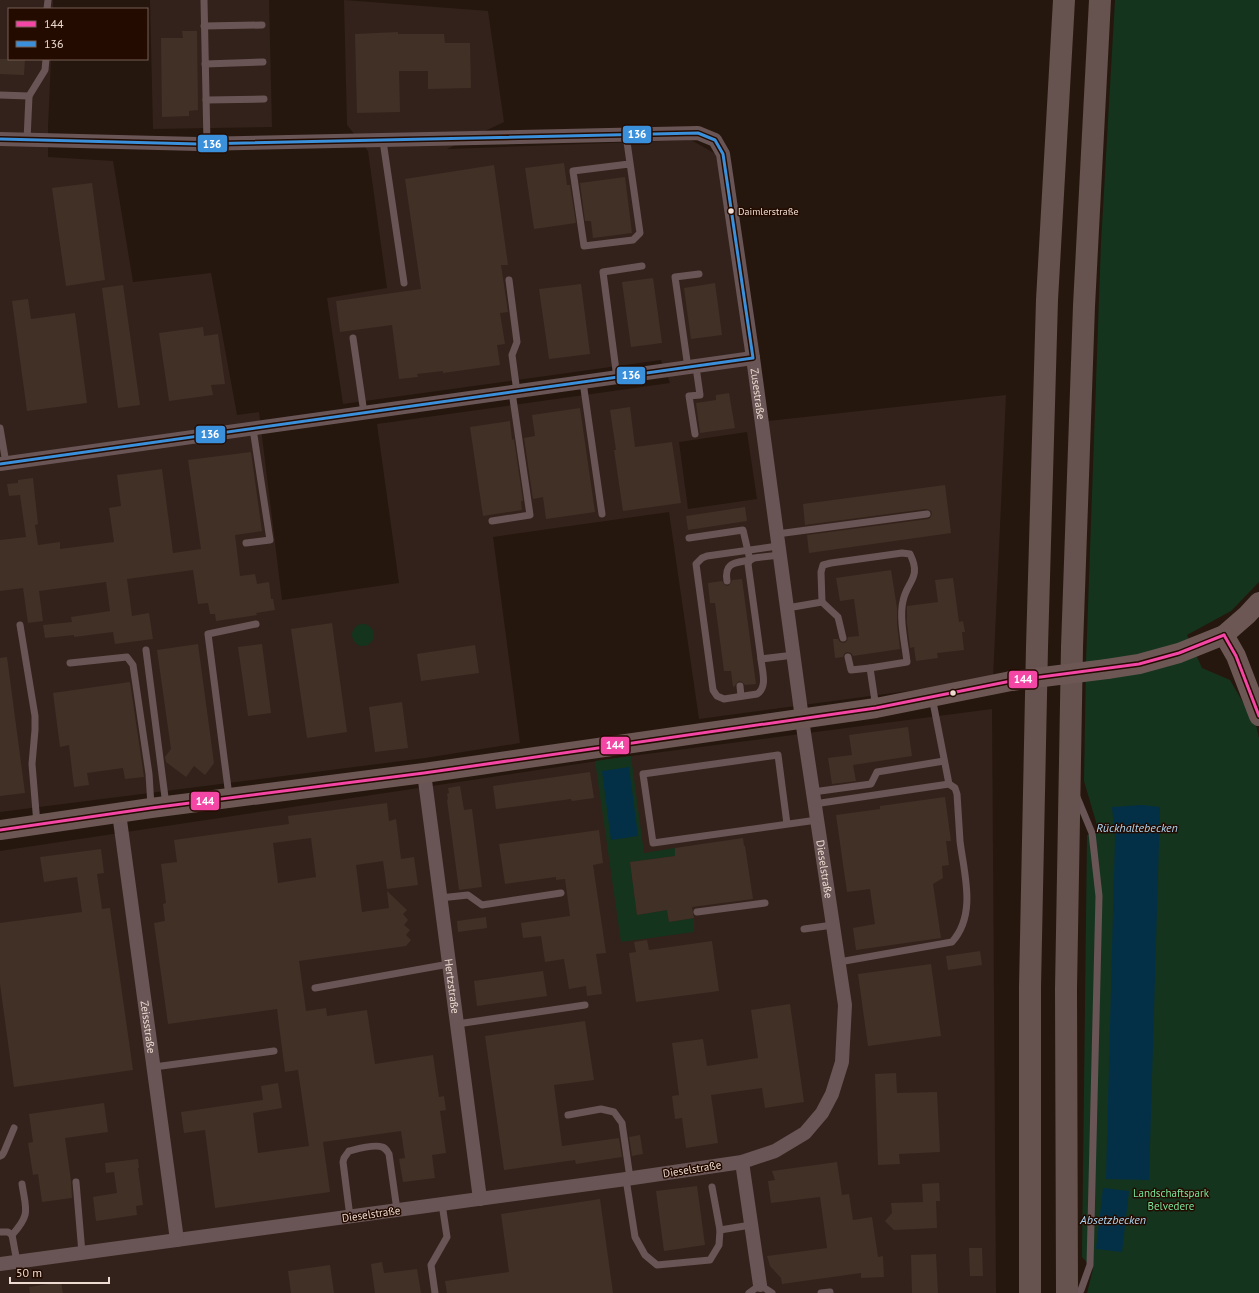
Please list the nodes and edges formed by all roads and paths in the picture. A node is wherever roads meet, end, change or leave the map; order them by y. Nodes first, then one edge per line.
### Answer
1 (204, 0) edge
2 (1064, 0) edge
3 (1100, 0) edge
4 (262, 24) dead end
5 (204, 26) junction
6 (46, 60) edge
7 (262, 62) dead end
8 (205, 64) junction
9 (0, 95) edge
10 (29, 96) junction
11 (264, 99) dead end
12 (206, 100) junction
13 (626, 135) junction
14 (0, 139) edge
15 (27, 140) junction
16 (383, 141) junction
17 (207, 144) junction
18 (629, 164) junction
19 (642, 266) dead end
20 (699, 274) dead end
21 (509, 280) dead end
22 (404, 283) dead end
23 (353, 338) dead end
24 (753, 358) junction
25 (692, 367) junction
26 (617, 378) junction
27 (583, 382) junction
28 (514, 392) junction
29 (364, 413) junction
30 (0, 428) edge
31 (253, 429) junction
32 (695, 434) dead end
33 (3, 464) edge
34 (602, 514) dead end
35 (927, 514) dead end
36 (492, 521) dead end
37 (689, 538) dead end
38 (246, 544) dead end
39 (778, 545) junction
40 (748, 550) junction
41 (750, 560) junction
42 (726, 581) dead end
43 (822, 602) junction
44 (1259, 602) edge
45 (787, 608) junction
46 (20, 624) dead end
47 (256, 624) dead end
48 (1224, 635) junction
49 (843, 638) dead end
50 (146, 650) dead end
51 (794, 655) junction
52 (848, 657) dead end
53 (761, 659) junction
54 (70, 663) dead end
55 (870, 668) junction
56 (740, 686) dead end
57 (741, 696) junction
58 (932, 696) junction
59 (876, 708) junction
60 (1259, 716) edge
61 (802, 718) junction
62 (944, 761) junction
63 (424, 773) junction
64 (1070, 779) junction
65 (949, 784) junction
66 (230, 798) junction
67 (813, 798) junction
68 (159, 808) junction
69 (119, 813) junction
70 (817, 820) junction
71 (37, 824) junction
72 (788, 824) junction
73 (0, 830) edge
74 (561, 894) dead end
75 (440, 898) junction
76 (765, 903) dead end
77 (697, 912) dead end
78 (833, 925) junction
79 (804, 929) dead end
80 (839, 962) junction
81 (449, 964) junction
82 (315, 988) dead end
83 (585, 1005) dead end
84 (457, 1024) junction
85 (274, 1051) dead end
86 (154, 1067) junction
87 (568, 1116) dead end
88 (14, 1128) dead end
89 (0, 1156) edge
90 (742, 1162) junction
91 (628, 1179) junction
92 (76, 1182) dead end
93 (22, 1184) dead end
94 (712, 1187) dead end
95 (480, 1199) junction
96 (442, 1204) junction
97 (397, 1210) junction
98 (350, 1217) junction
99 (752, 1225) junction
100 (720, 1230) junction
101 (0, 1232) edge
102 (12, 1235) junction
103 (177, 1240) junction
104 (82, 1253) junction
105 (18, 1262) junction
106 (0, 1264) edge
107 (760, 1290) edge
108 (435, 1293) edge
109 (820, 1293) edge
110 (830, 1293) edge
111 (1030, 1293) edge
112 (1067, 1293) edge
113 (1079, 1293) edge

1 - 5 lane
2 - 111 highway
3 - 64 highway
4 - 5 lane
5 - 8 lane
6 - 10 lane
7 - 8 lane
8 - 12 lane
9 - 10 lane
10 - 15 lane
11 - 12 lane
12 - 17 lane
13 - 16 street, Zusestraße
13 - 18 lane
13 - 24 street, Zusestraße
14 - 15 street, Zusestraße
15 - 17 street, Zusestraße
16 - 17 street, Zusestraße
16 - 22 lane
18 - 18 lane
19 - 26 lane
20 - 25 lane
21 - 28 lane
23 - 29 lane
24 - 25 street
24 - 39 street, Zusestraße
25 - 26 street
25 - 32 lane
26 - 27 street
27 - 28 street
27 - 34 lane
28 - 29 street
28 - 36 lane
29 - 31 street
30 - 33 lane
31 - 33 street
31 - 38 lane
35 - 39 lane
37 - 40 lane
39 - 40 lane
39 - 41 lane
39 - 45 street, Zusestraße
40 - 41 lane
40 - 57 lane
41 - 42 lane
41 - 53 lane
43 - 45 lane
43 - 49 lane
43 - 55 lane
44 - 48 street
45 - 51 street, Zusestraße
46 - 71 lane
47 - 66 lane
48 - 58 street, bridge
48 - 60 street
50 - 68 lane
51 - 53 lane
51 - 61 street, Zusestraße
52 - 55 lane
53 - 57 lane
54 - 68 lane
55 - 59 lane
56 - 57 lane
58 - 59 street
58 - 62 lane
59 - 61 street
61 - 63 street
61 - 67 street, Dieselstraße
62 - 65 lane
62 - 67 lane
63 - 66 street
63 - 75 street, Hertzstraße
64 - 112 highway
64 - 113 lane
65 - 67 lane
65 - 80 lane
66 - 68 street
67 - 70 street, Dieselstraße
68 - 69 street
69 - 71 street
69 - 86 street, Zeissstraße
70 - 72 lane
70 - 78 street, Dieselstraße
71 - 73 street
72 - 72 lane
74 - 75 lane
75 - 81 street, Hertzstraße
76 - 77 lane
78 - 79 lane
78 - 80 street, Dieselstraße
80 - 90 street, Dieselstraße
81 - 82 lane
81 - 84 street, Hertzstraße
83 - 84 lane
84 - 95 street, Hertzstraße
85 - 86 lane
86 - 103 street, Zeissstraße
87 - 91 lane
88 - 89 lane
90 - 91 street, Dieselstraße
90 - 99 street
91 - 95 street, Dieselstraße
91 - 100 lane
92 - 104 lane
93 - 102 lane
94 - 100 lane
95 - 96 street, Dieselstraße
96 - 97 street, Dieselstraße
96 - 108 lane
97 - 98 street, Dieselstraße
97 - 98 lane
98 - 103 street, Dieselstraße
99 - 100 lane
99 - 107 street
101 - 102 lane
102 - 105 lane
103 - 104 street, Dieselstraße
104 - 105 street, Dieselstraße
105 - 106 street, Dieselstraße
109 - 110 lane

